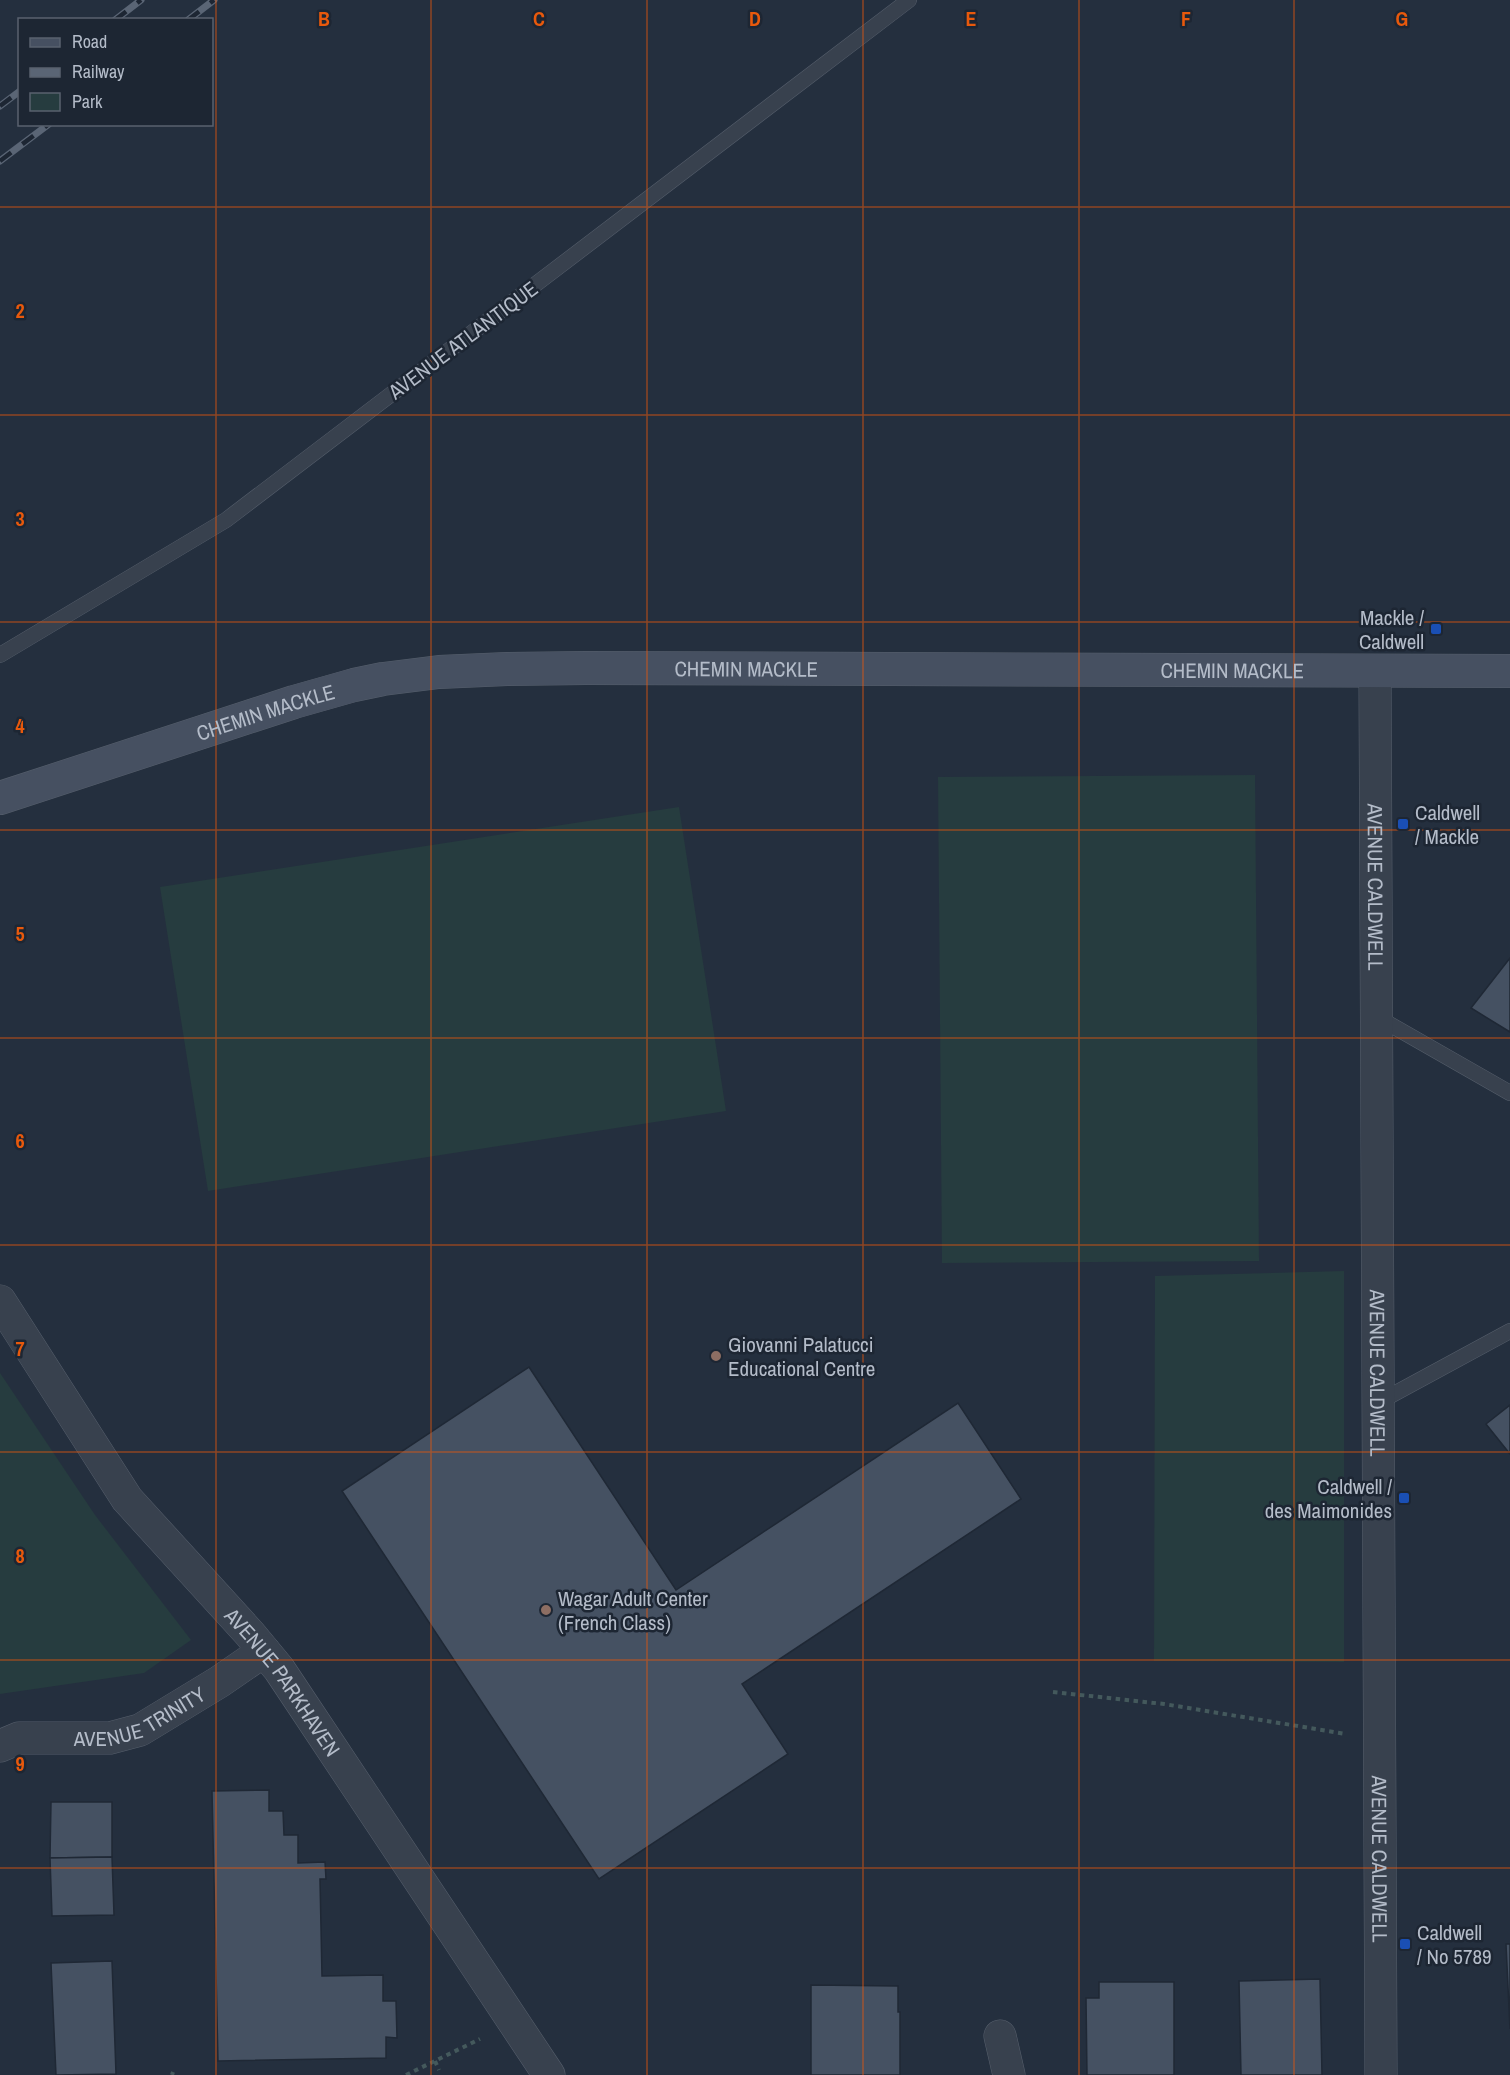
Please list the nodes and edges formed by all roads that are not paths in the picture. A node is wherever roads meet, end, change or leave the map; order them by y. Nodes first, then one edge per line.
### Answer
1 (909, 0) edge
2 (0, 655) edge
3 (1375, 671) junction
4 (1510, 671) edge
5 (0, 798) edge
6 (1377, 1017) junction
7 (1510, 1093) edge
8 (0, 1301) edge
9 (1510, 1331) edge
10 (1379, 1402) junction
11 (264, 1651) junction
12 (0, 1746) edge
13 (1000, 2036) dead end
14 (549, 2075) edge
15 (1009, 2075) edge
16 (1381, 2075) edge

1 - 2 lane, AVENUE ATLANTIQUE
3 - 4 street, CHEMIN MACKLE
3 - 5 street, CHEMIN MACKLE
3 - 6 street, AVENUE CALDWELL
6 - 7 lane
6 - 10 street, AVENUE CALDWELL
8 - 11 street, AVENUE PARKHAVEN
9 - 10 lane
10 - 16 street, AVENUE CALDWELL
11 - 12 street, AVENUE TRINITY
11 - 14 street, AVENUE PARKHAVEN
13 - 15 street

